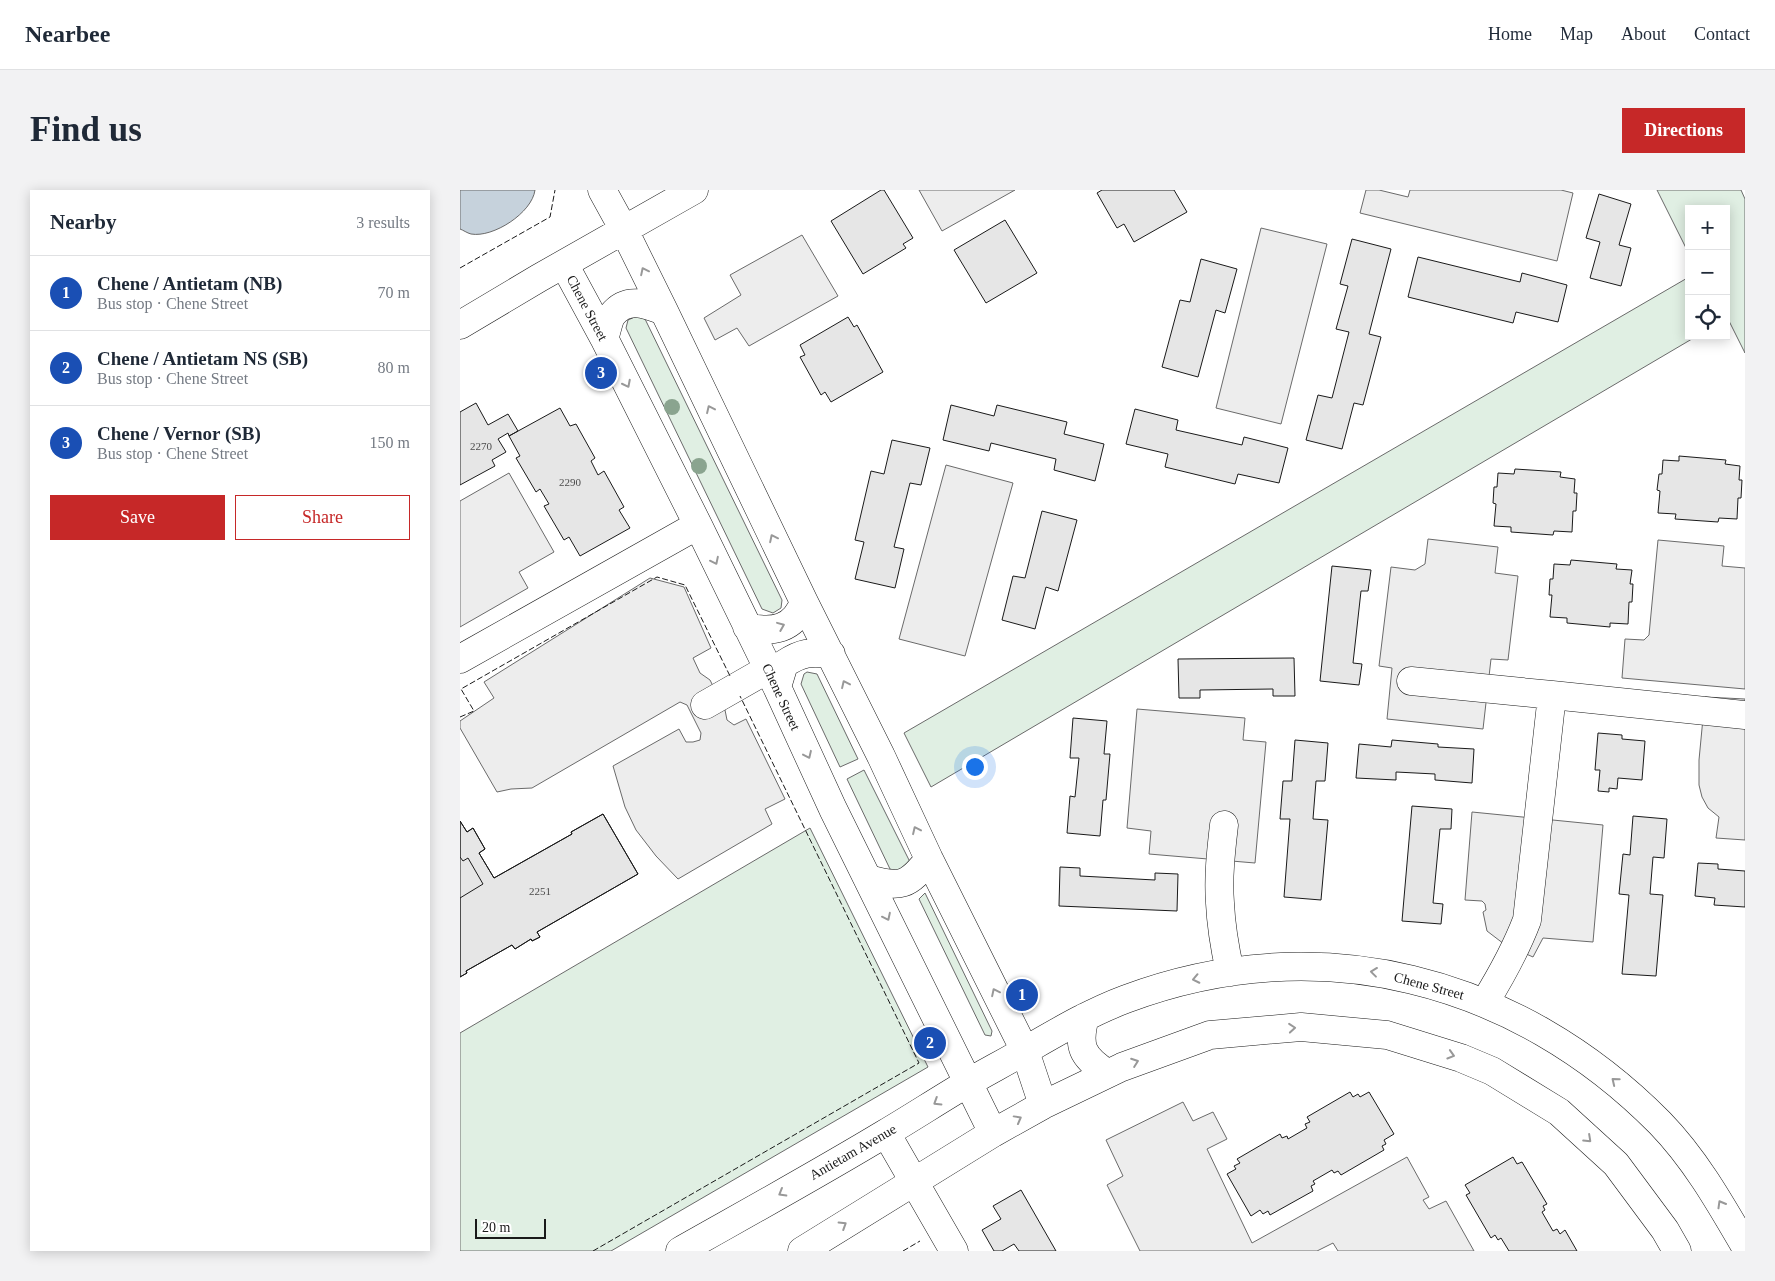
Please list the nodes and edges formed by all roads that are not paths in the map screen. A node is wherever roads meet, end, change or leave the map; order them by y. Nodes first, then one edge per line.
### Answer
1 (602, 190) edge
2 (694, 190) edge
3 (624, 230) junction
4 (564, 264) junction
5 (664, 311) junction
6 (460, 325) edge
7 (604, 338) junction
8 (698, 525) junction
9 (804, 602) junction
10 (747, 627) junction
11 (831, 654) junction
12 (460, 659) edge
13 (773, 678) junction
14 (1411, 681) dead end
15 (1552, 695) junction
16 (705, 705) dead end
17 (1745, 714) edge
18 (1224, 825) dead end
19 (929, 859) junction
20 (868, 879) junction
21 (1230, 972) junction
22 (1485, 1002) junction
23 (1085, 1017) junction
24 (1024, 1051) junction
25 (1107, 1073) junction
26 (968, 1082) junction
27 (1043, 1105) junction
28 (886, 1133) junction
29 (993, 1133) junction
30 (914, 1181) junction
31 (1745, 1246) edge
32 (680, 1251) edge
33 (802, 1251) edge
34 (954, 1251) edge
35 (1677, 1251) edge

1 - 3 street
2 - 3 street
3 - 4 street
5 -> 3 street
4 - 6 street
4 - 7 street, Chene Street
5 - 7 street
9 -> 5 street
7 -> 8 street, Chene Street
8 -> 10 street, Chene Street
8 - 12 street
10 -> 9 street
9 - 11 street
10 - 13 street, Chene Street
11 - 13 street
19 -> 11 street
13 - 16 street
13 -> 20 street, Chene Street
14 - 15 street
15 - 17 street
15 - 22 street
18 - 21 street
19 - 20 street
24 -> 19 street
20 -> 26 street, Chene Street
22 -> 21 street, Chene Street
21 -> 23 street, Chene Street
31 -> 22 street, Chene Street
23 - 24 street, Chene Street
23 - 25 street
24 - 26 street, Antietam Avenue
24 - 27 street
25 - 27 street
25 -> 35 street
26 -> 28 street, Antietam Avenue
26 - 29 street, Chene Street
29 -> 27 street
28 - 30 street
28 -> 32 street, Antietam Avenue
29 - 30 street
33 -> 30 street
30 - 34 street

